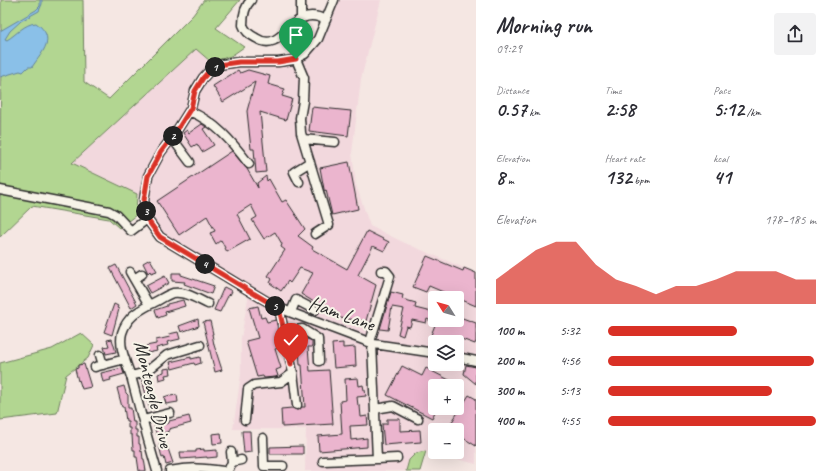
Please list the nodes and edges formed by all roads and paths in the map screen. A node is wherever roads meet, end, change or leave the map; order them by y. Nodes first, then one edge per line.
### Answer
1 (251, 0) edge
2 (301, 0) edge
3 (334, 0) edge
4 (301, 18) junction
5 (326, 20) junction
6 (296, 59) junction
7 (189, 111) junction
8 (172, 138) junction
9 (303, 139) junction
10 (335, 142) dead end
11 (190, 162) dead end
12 (310, 162) junction
13 (249, 164) dead end
14 (299, 182) dead end
15 (0, 190) edge
16 (147, 219) junction
17 (315, 234) dead end
18 (381, 271) dead end
19 (142, 274) dead end
20 (208, 304) dead end
21 (149, 305) junction
22 (279, 308) junction
23 (314, 310) dead end
24 (291, 312) junction
25 (284, 332) junction
26 (371, 343) junction
27 (200, 345) dead end
28 (428, 352) edge
29 (100, 355) dead end
30 (464, 358) edge
31 (125, 359) junction
32 (319, 361) dead end
33 (476, 361) edge
34 (103, 365) junction
35 (95, 367) dead end
36 (293, 373) junction
37 (131, 376) junction
38 (297, 405) dead end
39 (375, 409) junction
40 (170, 413) dead end
41 (418, 419) dead end
42 (143, 420) junction
43 (245, 420) dead end
44 (263, 438) dead end
45 (231, 452) dead end
46 (397, 458) dead end
47 (378, 459) junction
48 (241, 460) dead end
49 (322, 461) dead end
50 (232, 462) junction
51 (277, 468) edge
52 (157, 471) edge
53 (170, 471) edge
54 (223, 471) edge
55 (228, 471) edge

1 - 4 street
2 - 4 street
3 - 5 street
4 - 5 street
5 - 6 street
6 - 7 street
6 - 9 street
7 - 8 street
7 - 13 street
8 - 11 street
8 - 16 street
9 - 10 street
9 - 12 street
12 - 14 street
12 - 17 street
15 - 16 street
16 - 22 street, Ham Lane
18 - 26 street
19 - 21 street
20 - 21 street, Monteagle Drive
21 - 31 street, Monteagle Drive
22 - 24 street, Ham Lane
22 - 25 street
23 - 24 street
24 - 26 street, Ham Lane
25 - 32 street
25 - 36 street
26 - 28 street, Ham Lane
26 - 39 street
27 - 37 street
29 - 34 street
30 - 33 street
31 - 34 street
31 - 37 street, Monteagle Drive
34 - 35 street
36 - 38 street
36 - 43 street
37 - 42 street, Monteagle Drive
39 - 41 street
39 - 47 street
40 - 42 street
42 - 52 street, Monteagle Drive
44 - 51 street
45 - 50 street
46 - 47 street
47 - 49 street
48 - 50 street
50 - 55 street
53 - 54 street

